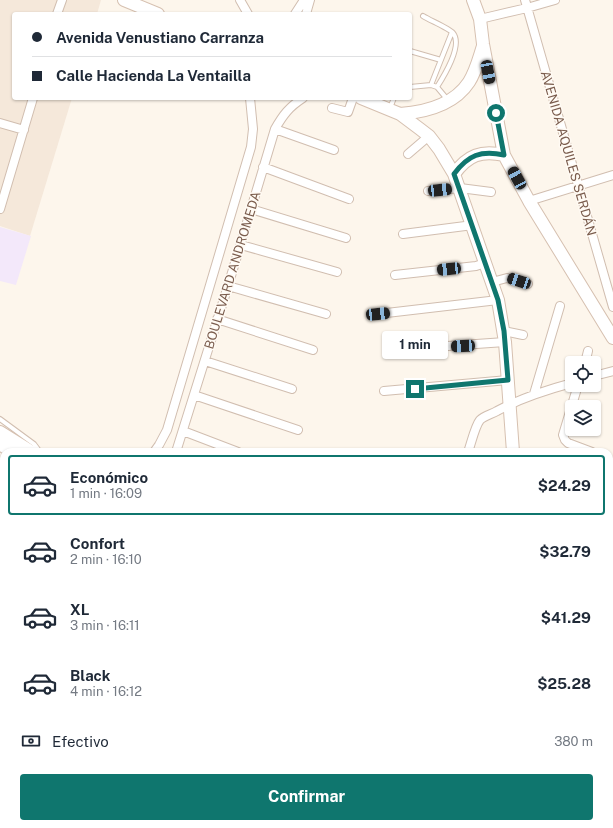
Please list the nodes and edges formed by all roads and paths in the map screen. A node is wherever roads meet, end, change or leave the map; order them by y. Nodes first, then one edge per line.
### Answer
1 (62, 0) edge
2 (240, 0) edge
3 (473, 0) edge
4 (554, 0) edge
5 (132, 1) edge
6 (305, 1) edge
7 (526, 4) edge
8 (59, 12) edge
9 (154, 12) edge
10 (247, 12) edge
11 (297, 12) edge
12 (306, 12) edge
13 (423, 16) dead end
14 (480, 19) junction
15 (452, 32) junction
16 (483, 44) junction
17 (412, 52) edge
18 (441, 60) junction
19 (432, 85) junction
20 (437, 87) junction
21 (412, 88) edge
22 (32, 100) edge
23 (250, 100) edge
24 (300, 100) edge
25 (351, 100) edge
26 (370, 100) edge
27 (393, 100) edge
28 (449, 101) junction
29 (332, 108) dead end
30 (389, 110) junction
31 (400, 114) junction
32 (0, 122) edge
33 (275, 129) junction
34 (24, 130) junction
35 (429, 136) junction
36 (334, 150) dead end
37 (408, 154) dead end
38 (504, 155) junction
39 (263, 167) junction
40 (454, 174) junction
41 (613, 175) edge
42 (578, 186) junction
43 (460, 188) junction
44 (428, 191) dead end
45 (491, 192) dead end
46 (349, 199) dead end
47 (529, 201) junction
48 (0, 209) edge
49 (252, 209) junction
50 (473, 225) junction
51 (403, 234) dead end
52 (346, 238) dead end
53 (240, 245) junction
54 (485, 263) junction
55 (338, 272) dead end
56 (395, 275) dead end
57 (492, 282) junction
58 (528, 284) dead end
59 (228, 286) junction
60 (498, 300) junction
61 (560, 306) dead end
62 (613, 307) edge
63 (326, 314) dead end
64 (378, 314) dead end
65 (217, 319) junction
66 (523, 335) dead end
67 (505, 337) junction
68 (613, 338) edge
69 (313, 350) dead end
70 (390, 350) dead end
71 (588, 352) dead end
72 (587, 356) edge
73 (205, 361) junction
74 (613, 371) edge
75 (601, 374) edge
76 (508, 380) junction
77 (565, 385) edge
78 (292, 389) dead end
79 (384, 391) dead end
80 (576, 392) edge
81 (534, 394) junction
82 (194, 395) junction
83 (510, 404) junction
84 (0, 418) edge
85 (298, 430) dead end
86 (183, 431) junction
87 (0, 432) edge
88 (26, 448) edge
89 (37, 448) edge
90 (157, 448) edge
91 (177, 448) edge
92 (228, 448) edge
93 (470, 448) edge
94 (513, 448) edge
95 (581, 448) edge

1 - 8 street
2 - 10 street
3 - 14 main road
4 - 7 street
5 - 9 main road
6 - 11 street
6 - 12 street
7 - 14 street
7 - 42 street, AVENIDA AQUILES SERDÁN
13 - 15 lane
14 - 16 main road
15 - 18 lane
15 - 20 lane
16 - 28 main road
16 - 38 main road
17 - 18 lane
18 - 19 lane
19 - 20 lane
19 - 21 lane
20 - 28 lane
22 - 34 street
23 - 90 street, BOULEVARD ANDROMEDA
24 - 33 street, BOULEVARD ANDROMEDA
25 - 29 street
26 - 30 main road
27 - 30 lane
28 - 31 main road
30 - 31 main road
31 - 35 main road
32 - 34 street
33 - 36 street
33 - 39 street, BOULEVARD ANDROMEDA
34 - 48 street
35 - 37 street
35 - 40 main road
38 - 40 main road
38 - 47 main road
39 - 46 street
39 - 49 street, BOULEVARD ANDROMEDA
40 - 43 main road
41 - 42 street
42 - 47 street
42 - 62 street, AVENIDA AQUILES SERDÁN
43 - 44 street
43 - 45 street
43 - 50 main road
47 - 68 main road
49 - 52 street
49 - 53 street, BOULEVARD ANDROMEDA
50 - 51 street
50 - 54 main road
53 - 55 street
53 - 59 street, BOULEVARD ANDROMEDA
54 - 56 street
54 - 57 main road
57 - 58 street
57 - 60 main road
59 - 63 street
59 - 65 street, BOULEVARD ANDROMEDA
60 - 64 street
60 - 67 main road
61 - 81 street
65 - 69 street
65 - 73 street, BOULEVARD ANDROMEDA
66 - 67 street
67 - 70 street
67 - 76 main road
71 - 72 street
73 - 78 street
73 - 82 street, BOULEVARD ANDROMEDA
74 - 75 street
76 - 79 street
76 - 83 main road
77 - 81 street
80 - 95 street
81 - 83 street
82 - 85 street
82 - 86 street, BOULEVARD ANDROMEDA
83 - 93 street
83 - 94 main road
84 - 89 lane
86 - 91 street, BOULEVARD ANDROMEDA
86 - 92 street
87 - 88 main road

